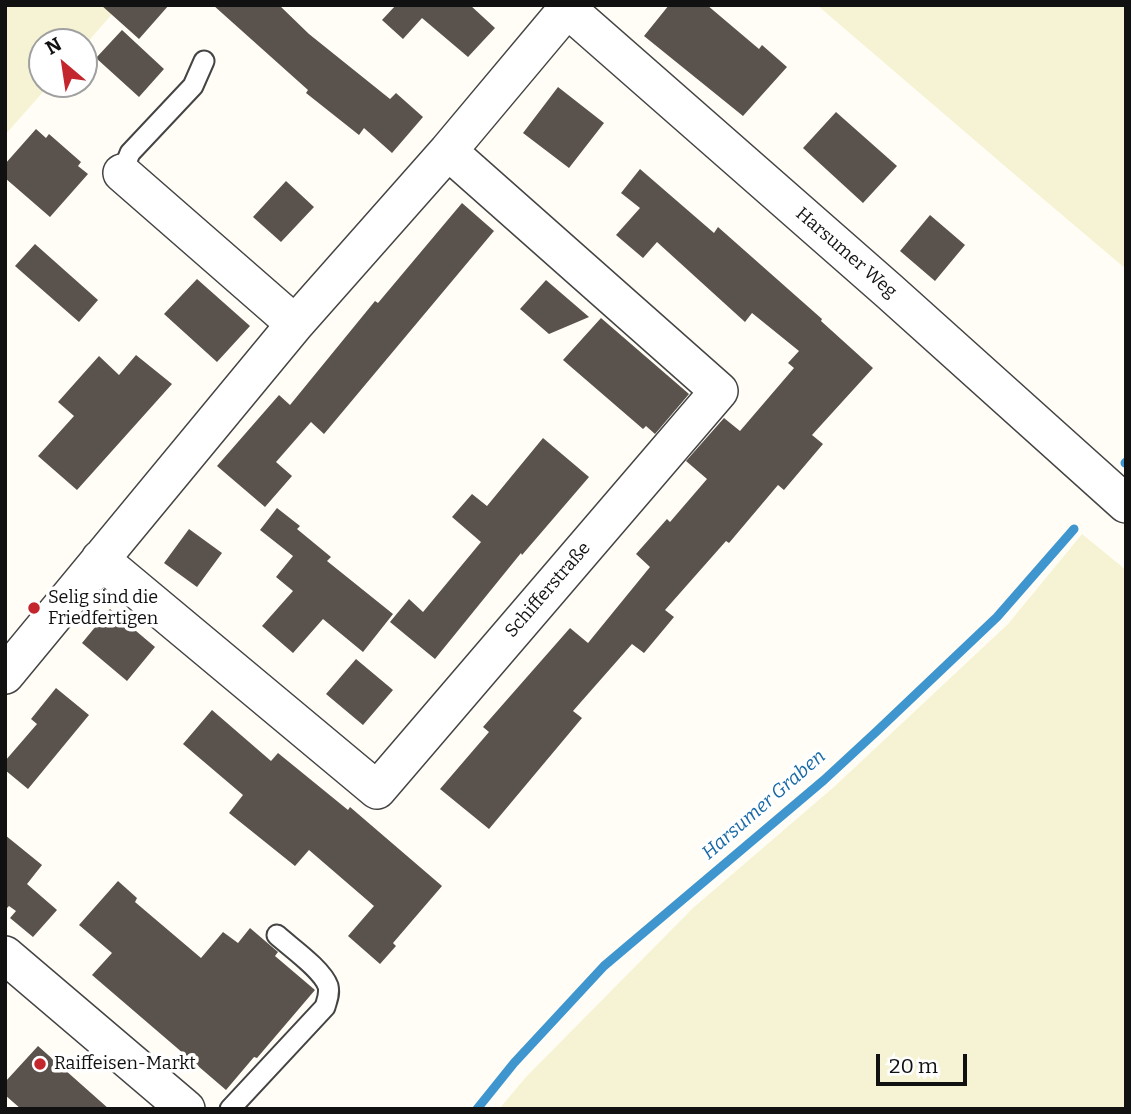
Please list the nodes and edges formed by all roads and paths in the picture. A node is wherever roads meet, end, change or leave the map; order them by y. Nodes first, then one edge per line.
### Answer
1 (565, 7) edge
2 (204, 61) dead end
3 (448, 151) junction
4 (122, 173) joint
5 (295, 324) junction
6 (1126, 504) edge
7 (100, 559) junction
8 (5, 675) edge
9 (276, 935) dead end
10 (5, 955) edge
11 (186, 1109) edge
12 (230, 1109) edge

1 - 3 street
1 - 6 street, Harsumer Weg
2 - 4 lane
3 - 5 street
3 - 7 street, Schifferstraße
4 - 5 street
5 - 7 street
7 - 8 street
9 - 12 lane
10 - 11 street

